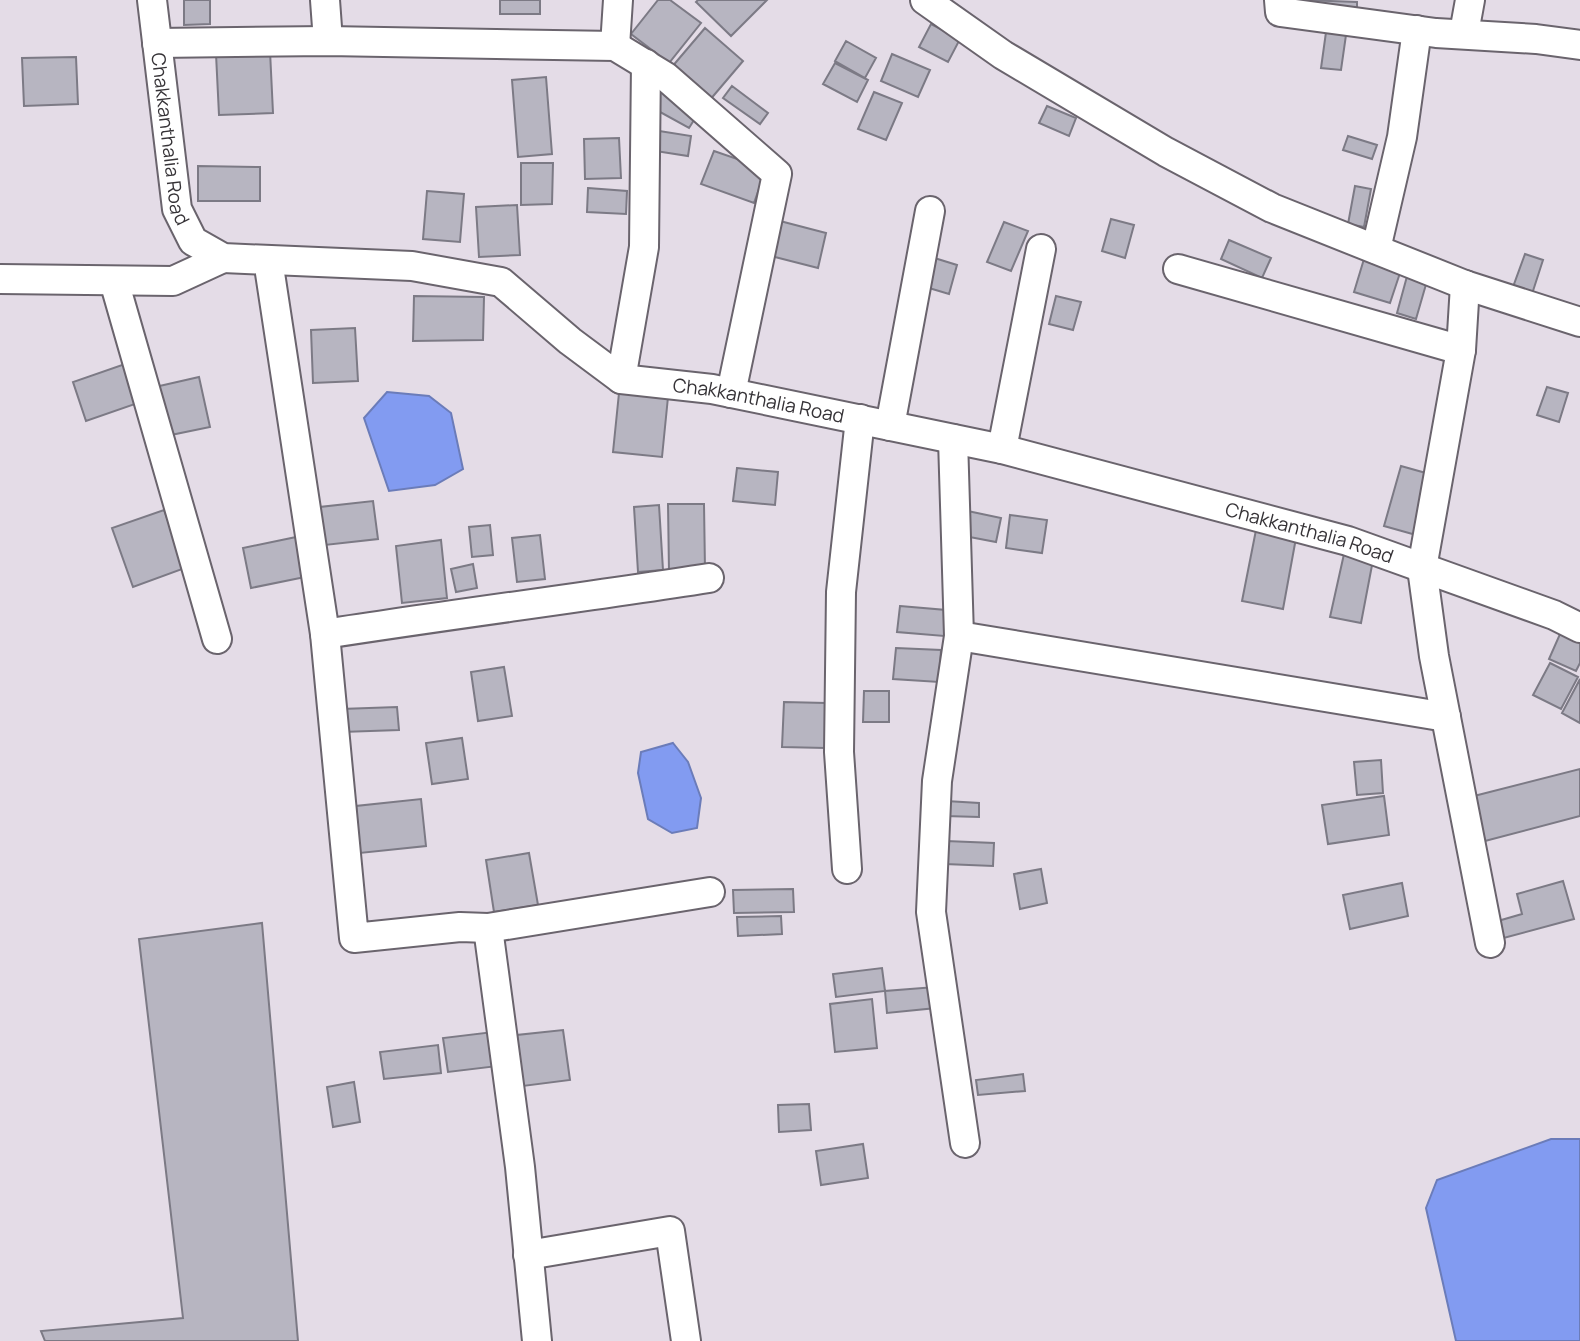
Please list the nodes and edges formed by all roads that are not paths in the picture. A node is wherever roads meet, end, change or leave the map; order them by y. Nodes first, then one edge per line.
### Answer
1 (152, 0) edge
2 (325, 0) edge
3 (618, 0) edge
4 (925, 0) edge
5 (1279, 0) edge
6 (1470, 0) edge
7 (1417, 30) junction
8 (1464, 33) junction
9 (328, 41) junction
10 (156, 43) junction
11 (1580, 45) edge
12 (615, 46) junction
13 (646, 64) junction
14 (930, 211) dead end
15 (1041, 248) dead end
16 (1376, 250) junction
17 (223, 258) junction
18 (268, 260) junction
19 (1178, 270) dead end
20 (0, 279) edge
21 (114, 281) junction
22 (1465, 285) junction
23 (1580, 322) edge
24 (1461, 351) junction
25 (621, 379) junction
26 (731, 393) junction
27 (860, 419) junction
28 (890, 426) junction
29 (953, 439) junction
30 (1002, 449) junction
31 (1422, 568) junction
32 (709, 578) dead end
33 (1580, 628) edge
34 (325, 634) junction
35 (959, 636) junction
36 (217, 639) dead end
37 (1446, 718) junction
38 (847, 869) dead end
39 (710, 892) dead end
40 (488, 928) junction
41 (1490, 943) dead end
42 (965, 1143) dead end
43 (528, 1255) junction
44 (537, 1341) edge
45 (686, 1341) edge

1 - 10 street, Chakkanthalia Road
2 - 9 street
3 - 12 street
4 - 16 street
5 - 7 street
6 - 8 street
7 - 8 street
7 - 16 street
8 - 11 street
9 - 10 street
9 - 12 street
10 - 17 street, Chakkanthalia Road
12 - 13 street
13 - 25 street
13 - 26 street
14 - 28 street
15 - 30 street
16 - 22 street
17 - 18 street, Chakkanthalia Road
17 - 21 street
18 - 25 street, Chakkanthalia Road
18 - 34 street
19 - 24 street
20 - 21 street
21 - 36 street
22 - 23 street
22 - 24 street
24 - 31 street
25 - 26 street, Chakkanthalia Road
26 - 27 street, Chakkanthalia Road
27 - 28 street, Chakkanthalia Road
27 - 38 street
28 - 29 street, Chakkanthalia Road
29 - 30 street, Chakkanthalia Road
29 - 35 street
30 - 31 street, Chakkanthalia Road
31 - 33 street, Chakkanthalia Road
31 - 37 street
32 - 34 street
34 - 40 street
35 - 37 street
35 - 42 street
37 - 41 street
39 - 40 street
40 - 43 street
43 - 44 street
43 - 45 street

